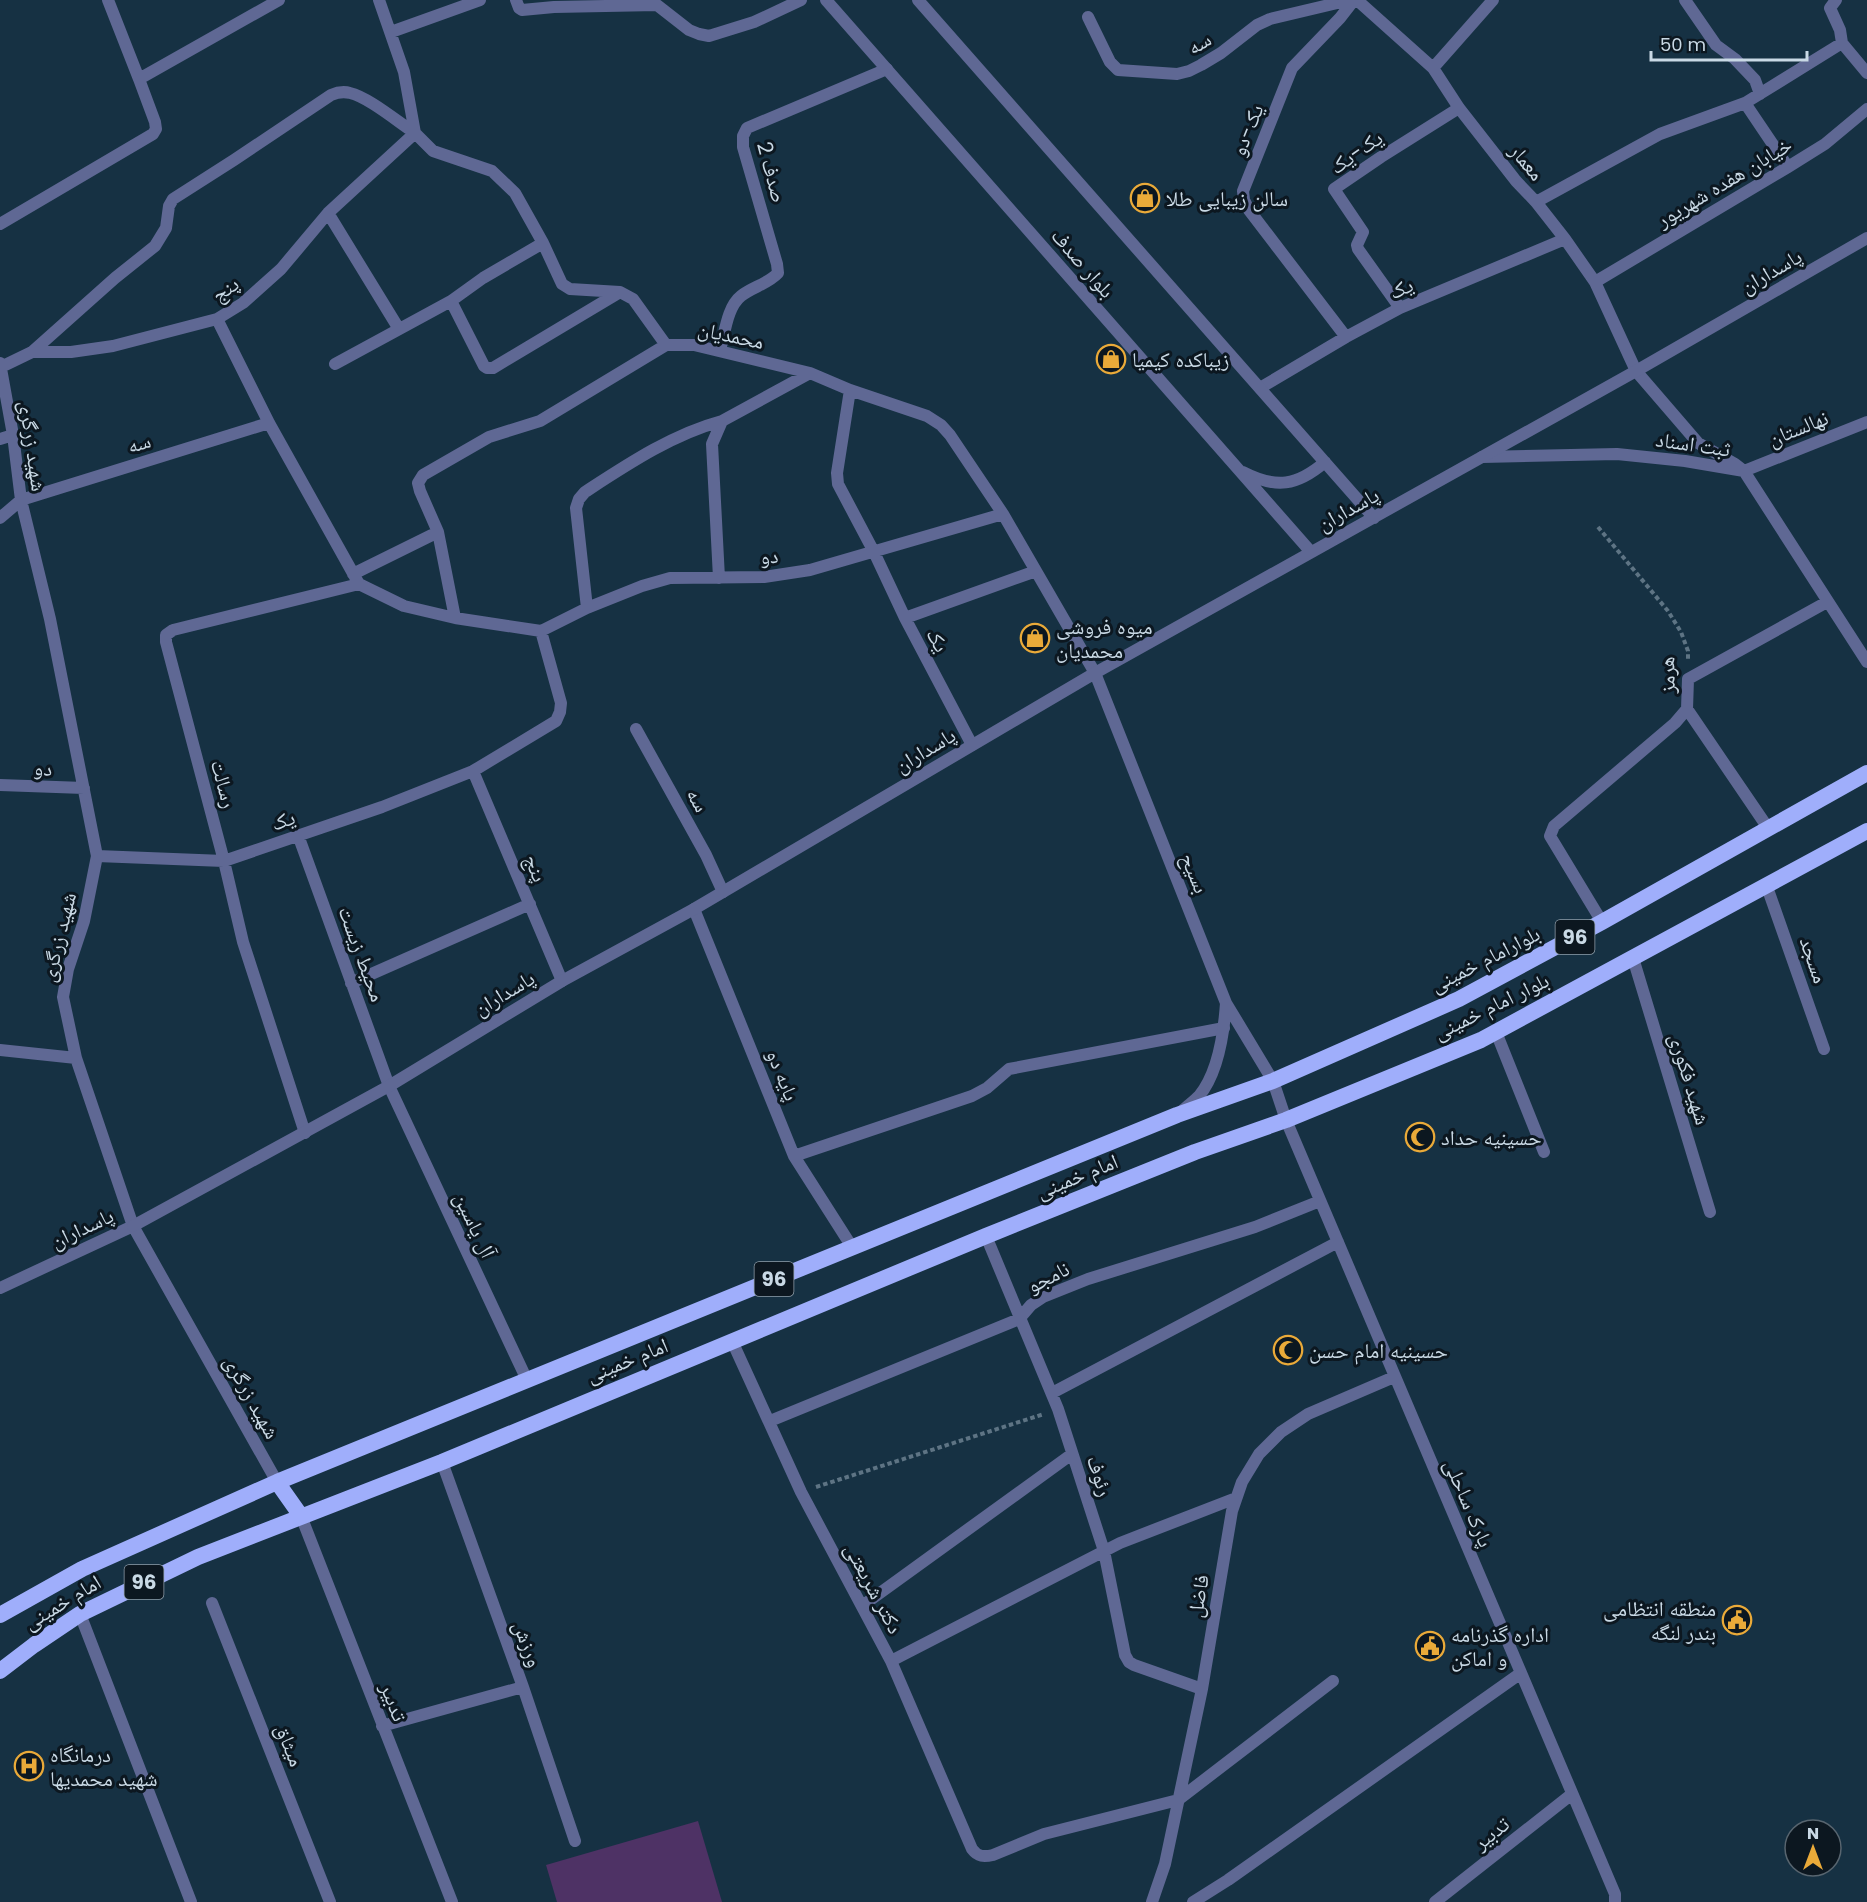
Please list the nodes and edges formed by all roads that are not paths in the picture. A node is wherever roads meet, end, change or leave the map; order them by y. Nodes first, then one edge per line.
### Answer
1 (108, 0) edge
2 (279, 0) edge
3 (380, 0) edge
4 (480, 0) edge
5 (516, 0) edge
6 (801, 0) edge
7 (826, 0) edge
8 (918, 0) edge
9 (1354, 0) edge
10 (1493, 0) edge
11 (1684, 0) edge
12 (1836, 0) edge
13 (1088, 17) dead end
14 (391, 32) junction
15 (1842, 43) junction
16 (1433, 68) junction
17 (886, 69) junction
18 (1867, 73) edge
19 (138, 79) junction
20 (1760, 94) junction
21 (1744, 103) junction
22 (1459, 108) junction
23 (1867, 109) edge
24 (415, 133) junction
25 (1788, 167) junction
26 (1536, 202) junction
27 (328, 213) junction
28 (0, 224) edge
29 (1867, 238) edge
30 (1565, 239) junction
31 (543, 243) junction
32 (1595, 282) junction
33 (620, 292) junction
34 (451, 301) junction
35 (1400, 308) junction
36 (217, 320) junction
37 (399, 329) junction
38 (1347, 337) junction
39 (666, 345) junction
40 (720, 350) junction
41 (32, 352) junction
42 (335, 364) dead end
43 (0, 365) edge
44 (1636, 371) junction
45 (810, 374) junction
46 (1260, 388) junction
47 (850, 390) junction
48 (722, 421) junction
49 (1867, 422) edge
50 (269, 423) junction
51 (13, 435) junction
52 (0, 439) edge
53 (1482, 458) junction
54 (1324, 462) junction
55 (1239, 471) junction
56 (1744, 471) junction
57 (21, 500) junction
58 (1003, 513) junction
59 (0, 518) edge
60 (1374, 518) junction
61 (438, 532) junction
62 (874, 552) junction
63 (1311, 552) junction
64 (1036, 571) junction
65 (719, 578) junction
66 (356, 579) junction
67 (1827, 602) junction
68 (587, 608) junction
69 (455, 618) junction
70 (904, 618) junction
71 (541, 631) junction
72 (1867, 662) edge
73 (1095, 672) junction
74 (1687, 709) junction
75 (636, 729) dead end
76 (972, 745) junction
77 (473, 771) junction
78 (1867, 773) edge
79 (0, 785) edge
80 (84, 789) junction
81 (1768, 828) junction
82 (1867, 831) edge
83 (298, 835) junction
84 (97, 856) junction
85 (224, 861) junction
86 (1767, 885) junction
87 (723, 892) junction
88 (530, 904) junction
89 (694, 909) junction
90 (1602, 922) junction
91 (1633, 958) junction
92 (562, 981) junction
93 (351, 983) junction
94 (1226, 1003) junction
95 (1224, 1028) junction
96 (1496, 1032) junction
97 (1824, 1049) dead end
98 (0, 1050) edge
99 (76, 1058) junction
100 (1273, 1081) junction
101 (389, 1086) junction
102 (1177, 1115) junction
103 (1286, 1120) junction
104 (305, 1133) junction
105 (1544, 1152) dead end
106 (794, 1156) junction
107 (1320, 1201) junction
108 (1710, 1212) dead end
109 (133, 1226) junction
110 (986, 1236) junction
111 (1338, 1242) junction
112 (852, 1247) junction
113 (0, 1288) edge
114 (1019, 1319) junction
115 (732, 1341) junction
116 (1394, 1377) junction
117 (527, 1380) junction
118 (1052, 1393) junction
119 (770, 1421) junction
120 (1072, 1454) junction
121 (441, 1462) junction
122 (277, 1482) junction
123 (1236, 1498) junction
124 (301, 1516) junction
125 (1104, 1551) junction
126 (213, 1603) dead end
127 (862, 1606) junction
128 (80, 1614) junction
129 (0, 1615) edge
130 (891, 1661) junction
131 (0, 1671) edge
132 (1521, 1673) junction
133 (1333, 1681) dead end
134 (523, 1687) junction
135 (1202, 1689) junction
136 (382, 1726) junction
137 (1572, 1794) junction
138 (1178, 1800) junction
139 (575, 1841) dead end
140 (191, 1902) edge
141 (330, 1902) edge
142 (452, 1902) edge
143 (1152, 1902) edge
144 (1193, 1902) edge
145 (1435, 1902) edge
146 (1615, 1902) edge

1 - 19 street
2 - 19 street
3 - 14 street
4 - 14 street
5 - 6 street
7 - 17 street, بلوار صدف
8 - 46 street
9 - 13 street, سه
9 - 16 street, معمار
9 - 38 street, یک-دو
10 - 16 street
11 - 20 street
12 - 15 street
14 - 24 street
15 - 18 street
15 - 20 street
16 - 22 street, معمار
17 - 40 street, صدف 2
17 - 55 street, بلوار صدف
19 - 28 street
20 - 21 street
21 - 25 street
21 - 26 street
22 - 26 street, معمار
22 - 35 street, یک-یک
23 - 25 street, خیابان هفده شهریور
24 - 27 street, پنج
24 - 31 street
24 - 41 street
25 - 32 street, خیابان هفده شهریور
26 - 30 street, معمار
27 - 36 street, پنج
27 - 37 street
29 - 44 street, پاسداران
30 - 32 street, معمار
30 - 35 street, یک
31 - 33 street
31 - 34 street
32 - 44 street, معمار
33 - 34 street
33 - 39 street, محمدیان
34 - 37 street
35 - 38 street, یک
36 - 41 street, پنج
36 - 50 street
37 - 42 street
38 - 46 street, یک
39 - 40 street, محمدیان
39 - 61 street
40 - 45 street, محمدیان
41 - 43 street, پنج
43 - 51 street, شهید زرگری
44 - 53 street, پاسداران
44 - 56 street, معمار
45 - 47 street, محمدیان
45 - 48 street
46 - 54 street
47 - 58 street, محمدیان
47 - 62 street, یک
48 - 65 street
48 - 68 street
49 - 56 street, نهالستان
50 - 57 street, سه
50 - 66 street
51 - 52 street
51 - 57 street, شهید زرگری
53 - 56 street, ثبت اسناد
53 - 60 street, پاسداران
54 - 55 street
54 - 60 street
55 - 63 street, بلوار صدف
56 - 67 street, ثبت اسناد
57 - 59 street
57 - 80 street, شهید زرگری
58 - 62 street, دو
58 - 64 street, محمدیان
60 - 63 street, پاسداران
61 - 66 street
61 - 69 street
62 - 65 street, دو
62 - 70 street, یک
63 - 73 street, پاسداران
64 - 70 street
64 - 73 street, محمدیان
65 - 68 street, دو
66 - 69 street
66 - 85 street, رسالت
67 - 72 street, ثبت اسناد
67 - 74 street, هرمز
68 - 71 street, دو
69 - 71 street
70 - 76 street, یک
71 - 77 street
73 - 76 street, پاسداران
73 - 94 street, بسیح
74 - 81 street, هرمز
74 - 90 street
75 - 87 street, سه
76 - 87 street, پاسداران
77 - 83 street, یک
77 - 88 street, پنج
78 - 81 highway, بلوارامام خمینی / 96
79 - 80 street, دو
80 - 84 street, شهید زرگری
81 - 90 highway, بلوارامام خمینی / 96
82 - 86 highway, بلوار امام خمینی / 96
83 - 85 street, یک
83 - 93 street, محیط زیست
84 - 85 street, یک
84 - 99 street, شهید زرگری
85 - 104 street, رسالت
86 - 91 highway, بلوار امام خمینی / 96
86 - 97 street, مسجد
87 - 89 street, پاسداران
88 - 92 street, پنج
88 - 93 street
89 - 92 street, پاسداران
89 - 106 street, پایه دو
90 - 100 highway, بلوارامام خمینی / 96
91 - 96 highway, بلوار امام خمینی / 96
91 - 108 street, شهید فکوری
92 - 101 street, پاسداران
93 - 101 street, محیط زیست
94 - 95 street
94 - 100 street, بسیح
95 - 102 street
95 - 106 street
96 - 103 highway, بلوار امام خمینی / 96
96 - 105 street
98 - 99 street
99 - 109 street, شهید زرگری
100 - 102 highway, امام خمینی / 96
100 - 103 street, بسیح
101 - 104 street, پاسداران
101 - 117 street, آل یاسین
102 - 112 highway, امام خمینی / 96
103 - 107 street, پارک ساحلی
103 - 110 highway, امام خمینی / 96
104 - 109 street, پاسداران
106 - 112 street, پایه دو
107 - 111 street, پارک ساحلی
107 - 114 street, نامجو
109 - 113 street, پاسداران
109 - 122 street, شهید زرگری
110 - 114 street, رئوف
110 - 115 highway, امام خمینی / 96
111 - 116 street, پارک ساحلی
111 - 118 street
112 - 117 highway, امام خمینی / 96
114 - 118 street, رئوف
114 - 119 street, نامجو
115 - 119 street, دکتر شریعتی
115 - 121 highway, امام خمینی / 96
116 - 123 street, فاضل
116 - 132 street, پارک ساحلی
117 - 122 highway, امام خمینی / 96
118 - 120 street, رئوف
119 - 127 street, دکتر شریعتی
120 - 125 street, رئوف
120 - 127 street
121 - 124 highway, امام خمینی / 96
121 - 134 street, ورزش
122 - 124 highway
122 - 129 highway, امام خمینی / 96
123 - 125 street
123 - 135 street, فاضل
124 - 128 highway, امام خمینی / 96
124 - 136 street, تدبیر
125 - 130 street
125 - 135 street, رئوف
126 - 141 street, میثاق
127 - 130 street, دکتر شریعتی
128 - 131 highway, امام خمینی / 96
128 - 140 street
130 - 138 street, دکتر شریعتی
132 - 137 street, پارک ساحلی
132 - 144 street
133 - 138 street
134 - 136 street
134 - 139 street, ورزش
135 - 138 street, فاضل
136 - 142 street, تدبیر
137 - 145 street, تدبیر
137 - 146 street, پارک ساحلی
138 - 143 street, فاضل

